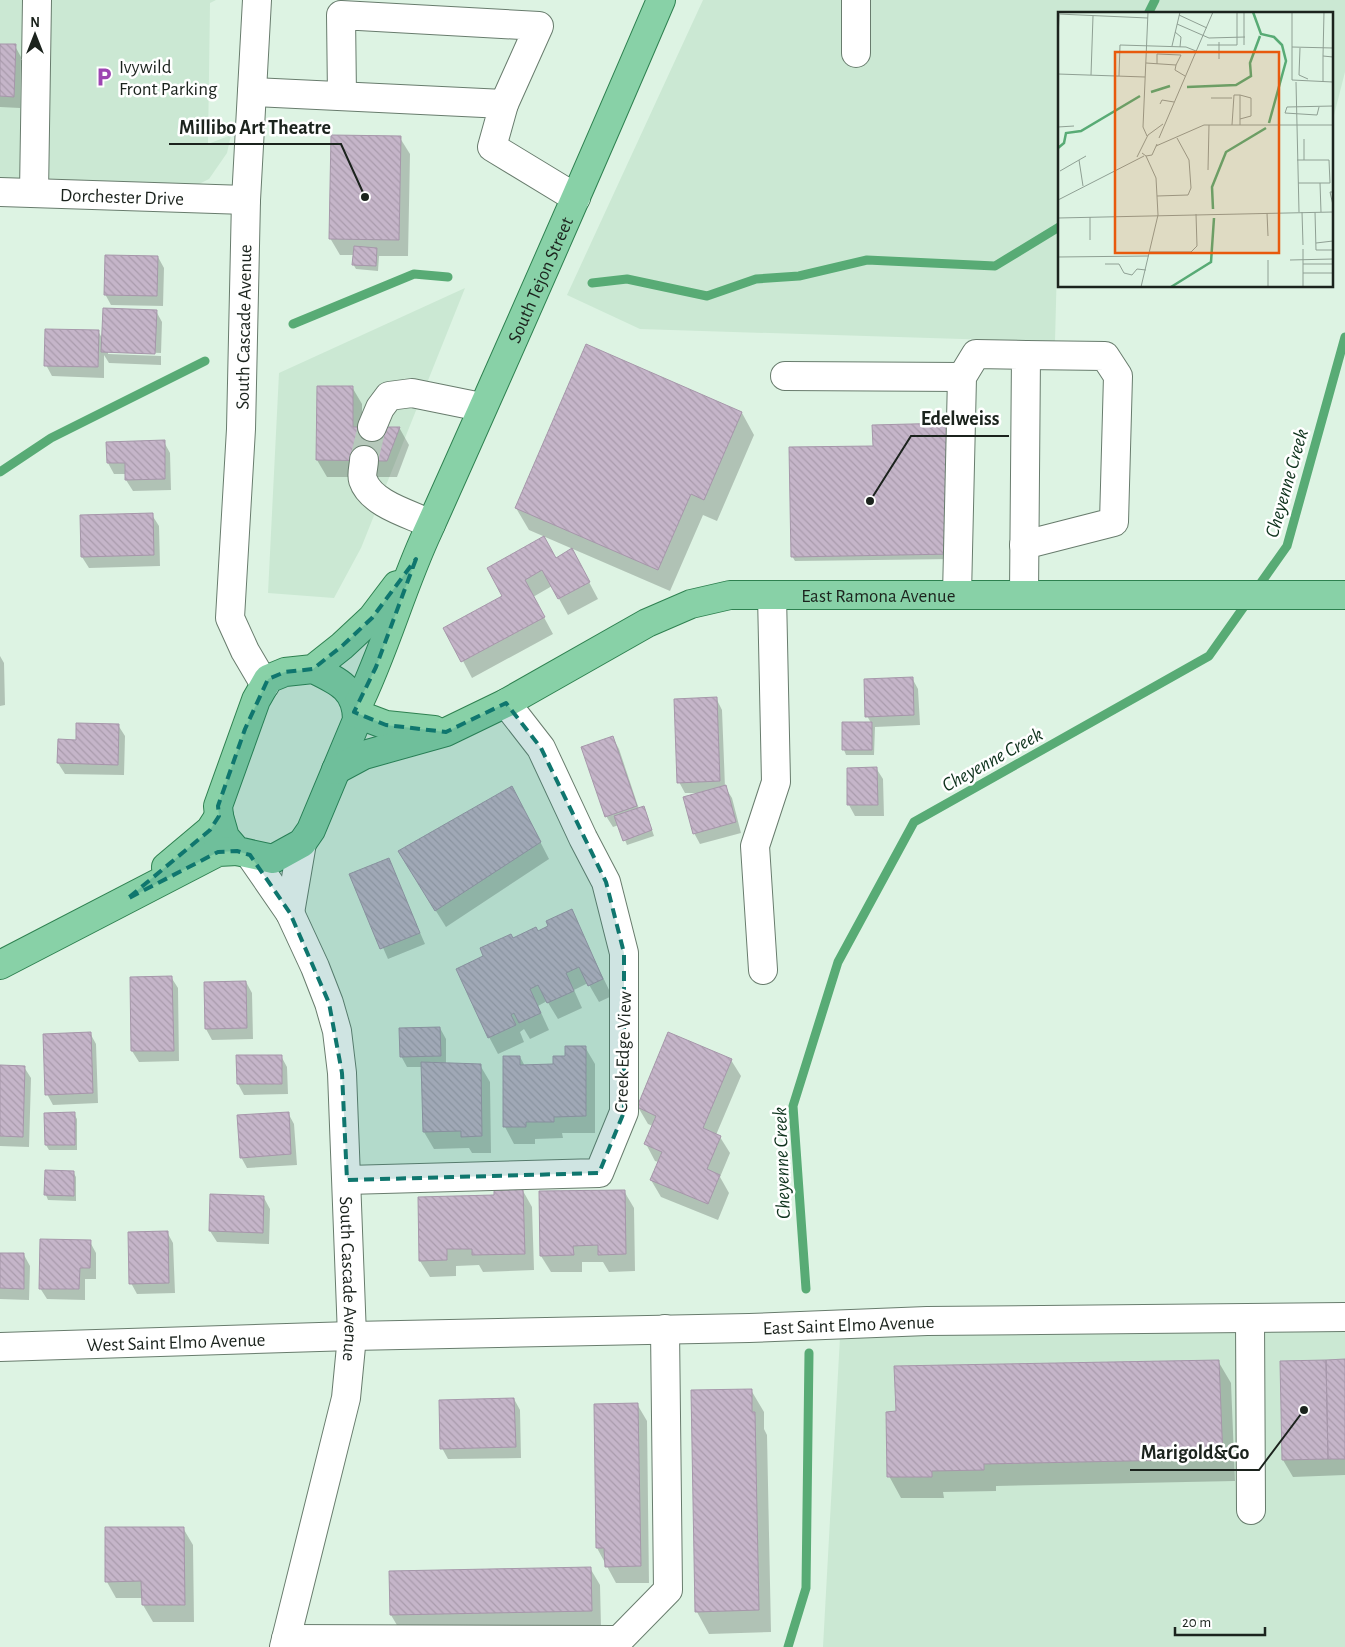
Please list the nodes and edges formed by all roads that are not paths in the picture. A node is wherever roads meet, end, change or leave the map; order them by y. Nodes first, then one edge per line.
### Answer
1 (37, 0) edge
2 (256, 0) edge
3 (661, 0) edge
4 (856, 0) edge
5 (856, 53) dead end
6 (252, 92) junction
7 (342, 96) junction
8 (504, 104) junction
9 (0, 192) edge
10 (34, 193) junction
11 (576, 198) junction
12 (246, 200) junction
13 (1026, 355) junction
14 (785, 376) dead end
15 (962, 377) junction
16 (482, 407) junction
17 (372, 427) tunnel mouth
18 (364, 460) tunnel mouth
19 (431, 524) junction
20 (1024, 546) junction
21 (416, 558) junction
22 (772, 594) junction
23 (957, 594) junction
24 (1024, 594) junction
25 (1345, 594) edge
26 (313, 669) junction
27 (265, 685) junction
28 (506, 703) junction
29 (357, 710) junction
30 (446, 732) junction
31 (336, 770) junction
32 (219, 816) junction
33 (302, 843) junction
34 (244, 853) junction
35 (127, 899) junction
36 (290, 914) junction
37 (0, 965) edge
38 (763, 970) dead end
39 (347, 1180) junction
40 (1345, 1317) edge
41 (1250, 1319) junction
42 (665, 1329) junction
43 (352, 1336) junction
44 (0, 1347) edge
45 (1251, 1510) dead end
46 (285, 1643) edge

1 - 10 street
2 - 6 street, South Cascade Avenue
3 - 11 main road, South Tejon Street
4 - 5 street
6 - 7 street
6 - 12 street, South Cascade Avenue
7 - 8 street
7 - 8 street
8 - 11 street
9 - 10 street, Dorchester Drive
10 - 12 street, Dorchester Drive
11 - 16 main road, South Tejon Street
12 - 27 street, South Cascade Avenue
13 - 15 street
13 - 20 street
13 - 20 street
14 - 15 street
15 - 23 street
16 - 17 street
16 - 19 main road, South Tejon Street
18 - 19 street
19 - 21 main road, South Tejon Street
20 - 24 street
21 - 26 main road
21 - 29 main road
22 - 23 main road, East Ramona Avenue
22 - 28 main road, East Ramona Avenue
22 - 38 street
23 - 24 main road, East Ramona Avenue
24 - 25 main road, East Ramona Avenue
26 - 27 main road
26 - 29 main road
27 - 32 main road
28 - 30 main road, East Ramona Avenue
28 - 39 street, Creek Edge View
29 - 30 main road
29 - 31 main road
30 - 31 main road, East Ramona Avenue
31 - 33 main road
32 - 34 main road
32 - 35 main road
33 - 34 main road
33 - 36 street
34 - 35 main road
34 - 36 street, South Cascade Avenue
35 - 37 main road
36 - 39 street, South Cascade Avenue
39 - 43 street, South Cascade Avenue
40 - 41 street, East Saint Elmo Avenue
41 - 42 street, East Saint Elmo Avenue
41 - 45 street
42 - 43 street, East Saint Elmo Avenue
42 - 46 street
43 - 44 street, West Saint Elmo Avenue
43 - 46 street, South Cascade Avenue

